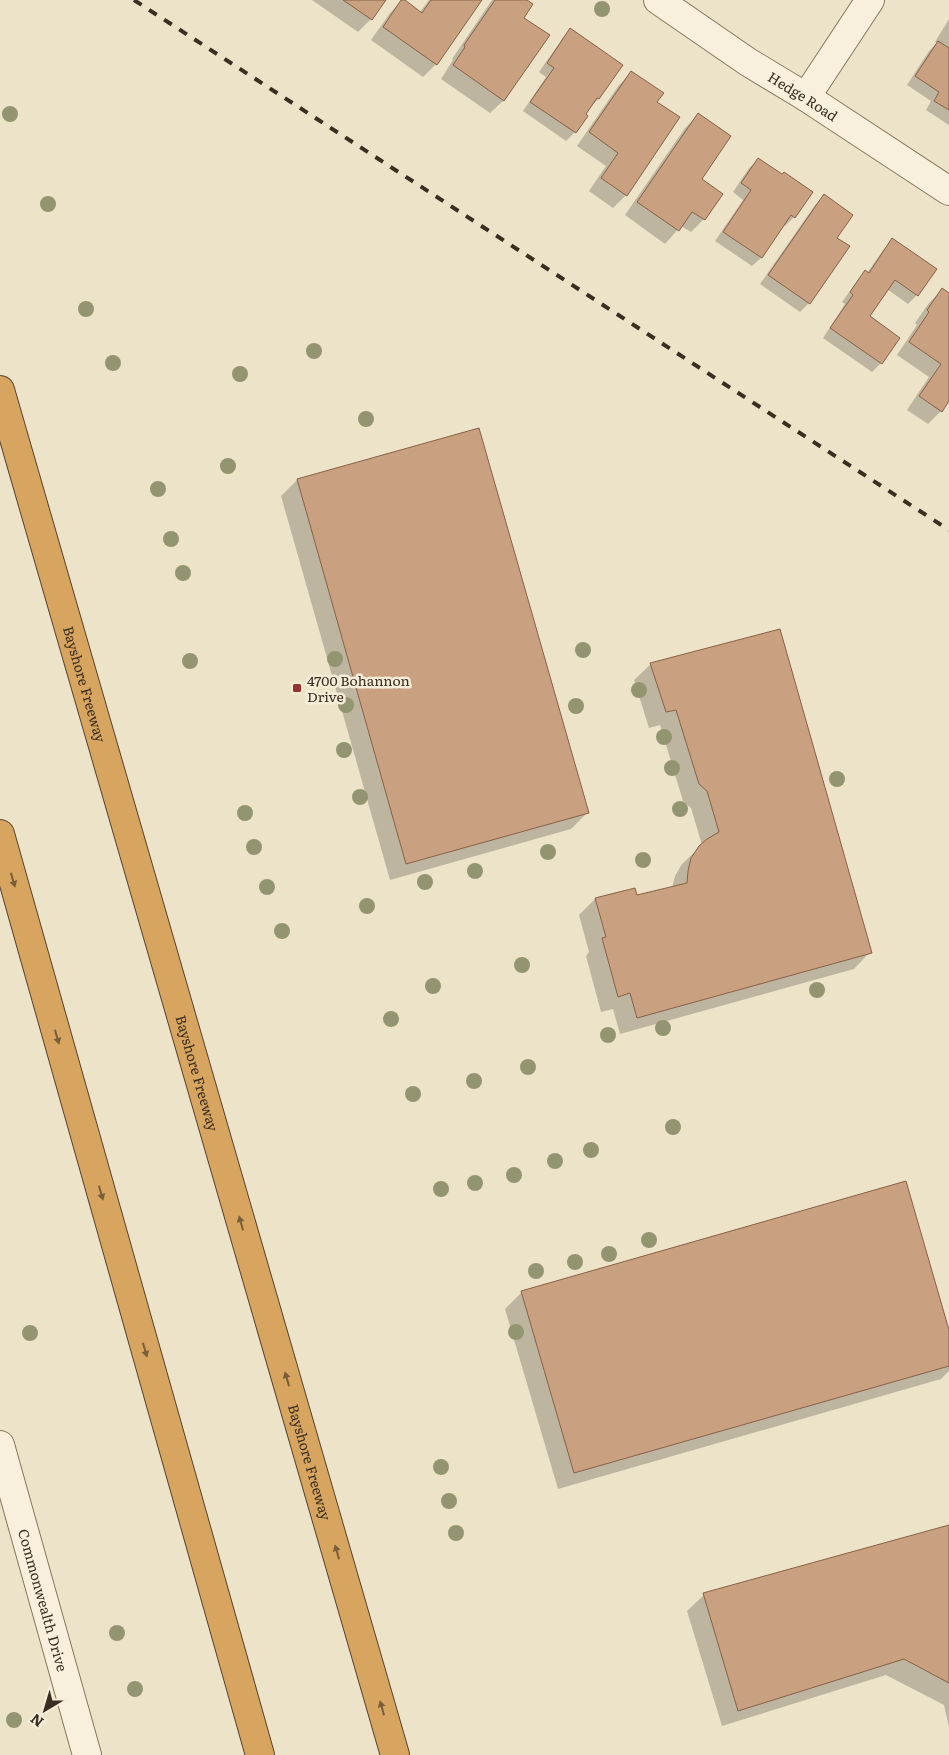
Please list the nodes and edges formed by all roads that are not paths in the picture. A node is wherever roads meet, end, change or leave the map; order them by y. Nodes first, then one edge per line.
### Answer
1 (658, 0) edge
2 (870, 0) edge
3 (806, 97) junction
4 (949, 191) edge
5 (0, 390) edge
6 (0, 834) edge
7 (0, 1445) edge
8 (87, 1755) edge
9 (260, 1755) edge
10 (396, 1755) edge

1 - 3 street, Hedge Road
2 - 3 street
3 - 4 street, Hedge Road
10 -> 5 highway, Bayshore Freeway
6 -> 9 highway
7 - 8 street, Commonwealth Drive

